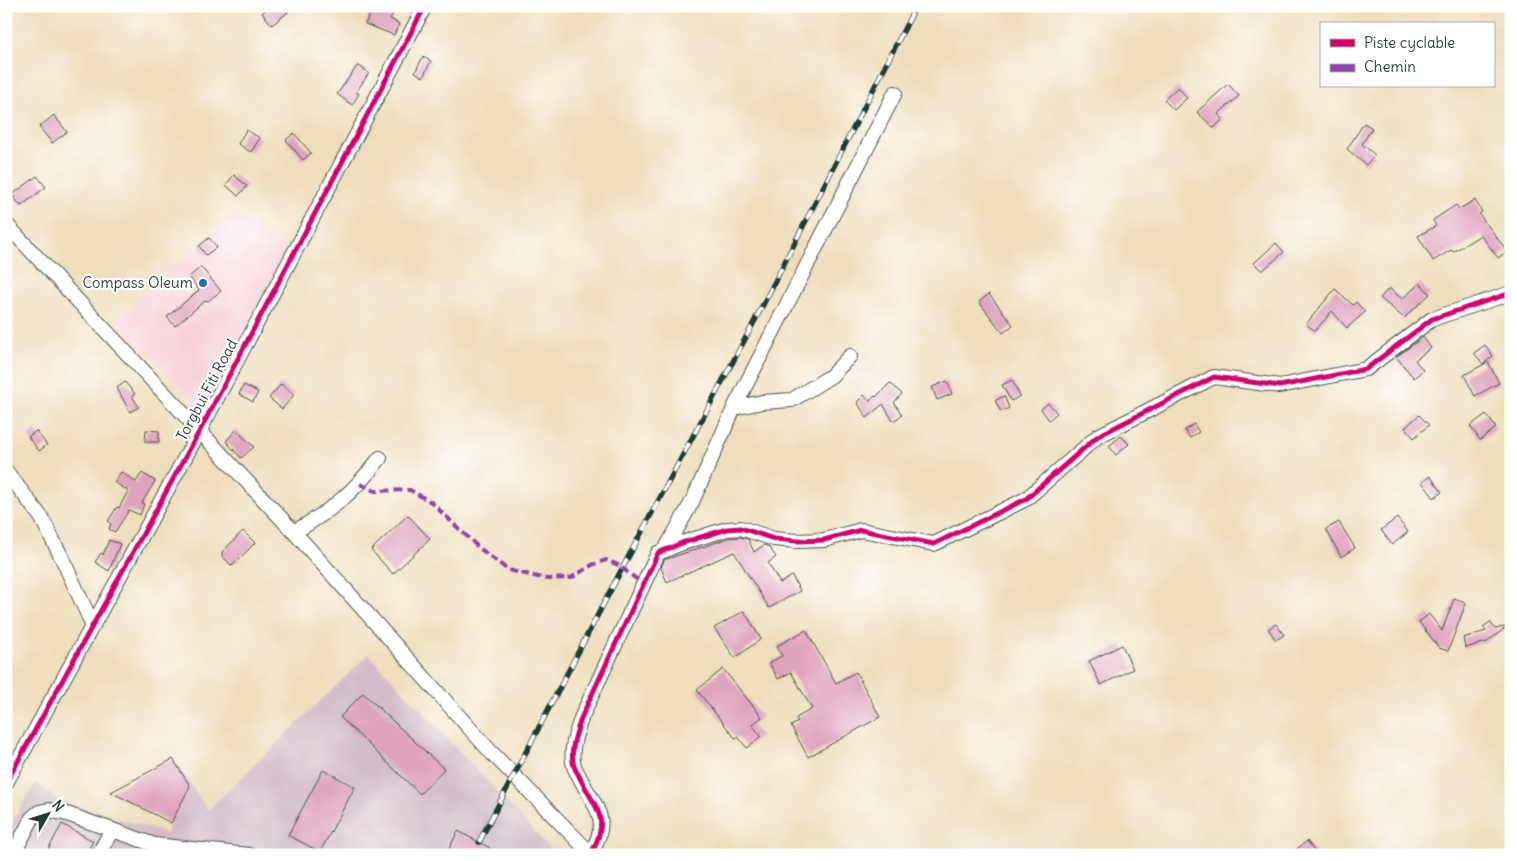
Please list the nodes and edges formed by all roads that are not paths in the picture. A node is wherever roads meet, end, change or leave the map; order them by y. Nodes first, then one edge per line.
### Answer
1 (425, 6) edge
2 (895, 93) dead end
3 (6, 224) edge
4 (1511, 293) edge
5 (850, 356) dead end
6 (734, 408) junction
7 (199, 432) junction
8 (380, 458) dead end
9 (6, 471) edge
10 (294, 532) junction
11 (665, 550) junction
12 (92, 626) junction
13 (6, 783) edge
14 (112, 830) junction
15 (152, 850) edge
16 (591, 854) edge
17 (13, 855) edge
18 (98, 855) edge
19 (249, 855) edge

1 - 7 street, Torgbui Fiti Road
2 - 6 street
3 - 7 street
4 - 11 street
5 - 6 street
6 - 11 street
7 - 10 street
7 - 12 street, Torgbui Fiti Road
8 - 10 street
9 - 12 street
10 - 16 street
11 - 16 street
12 - 13 street, Torgbui Fiti Road
14 - 15 street
14 - 17 street
14 - 18 street
15 - 19 street

